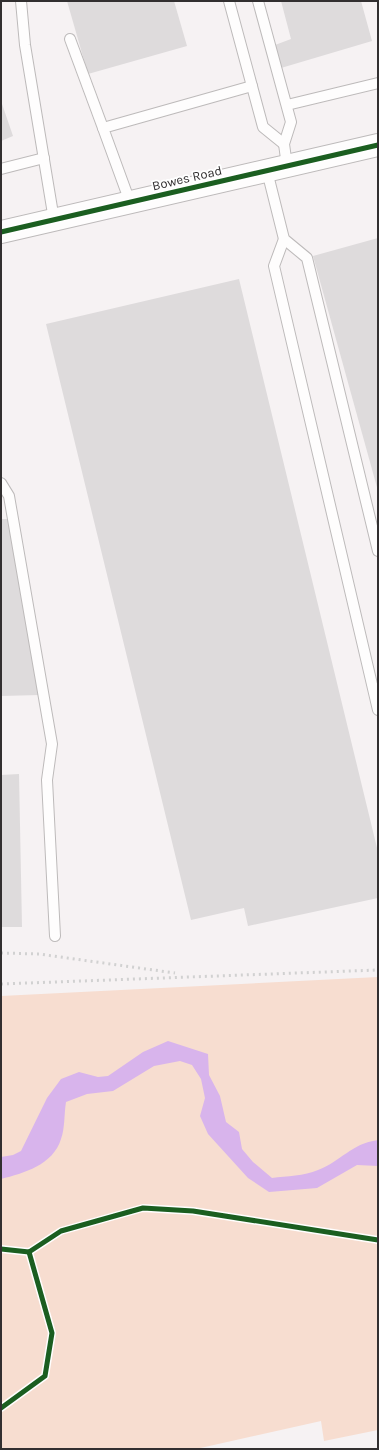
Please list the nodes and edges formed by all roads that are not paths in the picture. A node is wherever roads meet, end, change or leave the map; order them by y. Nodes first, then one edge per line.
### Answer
1 (21, 1) edge
2 (229, 1) edge
3 (258, 1) edge
4 (70, 39) dead end
5 (378, 83) edge
6 (252, 86) junction
7 (287, 105) junction
8 (103, 128) junction
9 (284, 144) junction
10 (378, 145) edge
11 (44, 158) junction
12 (1, 169) edge
13 (277, 169) junction
14 (130, 202) junction
15 (54, 220) junction
16 (1, 232) edge
17 (284, 240) junction
18 (1, 483) edge
19 (378, 551) edge
20 (378, 710) edge
21 (55, 936) dead end

1 - 11 lane
2 - 6 lane
3 - 7 lane
4 - 8 lane
5 - 7 lane
6 - 8 lane
6 - 9 lane
7 - 9 lane
8 - 14 lane
9 - 13 lane
10 - 13 street, Bowes Road
11 - 12 lane
11 - 15 lane
13 - 14 street, Bowes Road
13 - 17 lane
14 - 15 street, Bowes Road
15 - 16 street, Bowes Road
17 - 19 lane
17 - 20 lane
18 - 21 lane

